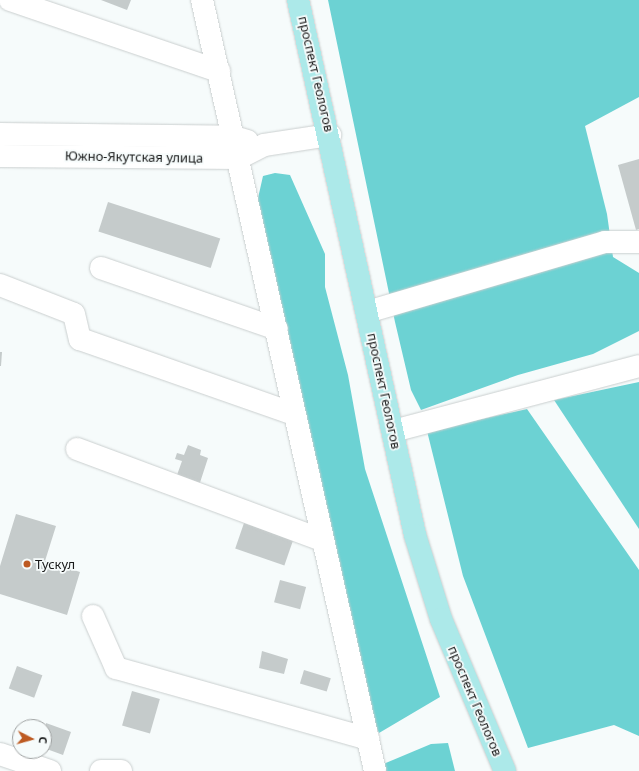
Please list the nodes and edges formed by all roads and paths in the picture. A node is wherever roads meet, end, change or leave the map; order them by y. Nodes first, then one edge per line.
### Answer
1 (10, 0) edge
2 (202, 0) edge
3 (298, 0) edge
4 (219, 71) junction
5 (0, 134) edge
6 (330, 135) junction
7 (237, 148) junction
8 (0, 156) edge
9 (639, 242) edge
10 (102, 268) dead end
11 (0, 285) edge
12 (367, 312) junction
13 (277, 329) junction
14 (639, 366) edge
15 (294, 414) junction
16 (393, 430) junction
17 (77, 449) dead end
18 (322, 540) junction
19 (94, 616) dead end
20 (368, 739) junction
21 (0, 754) edge
22 (50, 771) edge
23 (101, 771) edge
24 (121, 771) edge
25 (375, 771) edge
26 (505, 771) edge

1 - 4 street
2 - 4 street
3 - 6 main road, проспект Геологов
4 - 7 street
5 - 7 street, Южно-Якутская улица
6 - 7 street, Южно-Якутская улица
6 - 12 main road, проспект Геологов
7 - 8 street, Южно-Якутская улица
7 - 13 street
9 - 12 street
10 - 13 street
11 - 15 street
12 - 16 main road, проспект Геологов
13 - 15 street
14 - 16 street
15 - 18 street
16 - 26 main road, проспект Геологов
17 - 18 street
18 - 20 street
19 - 20 street
20 - 25 street
21 - 22 street
23 - 24 street

